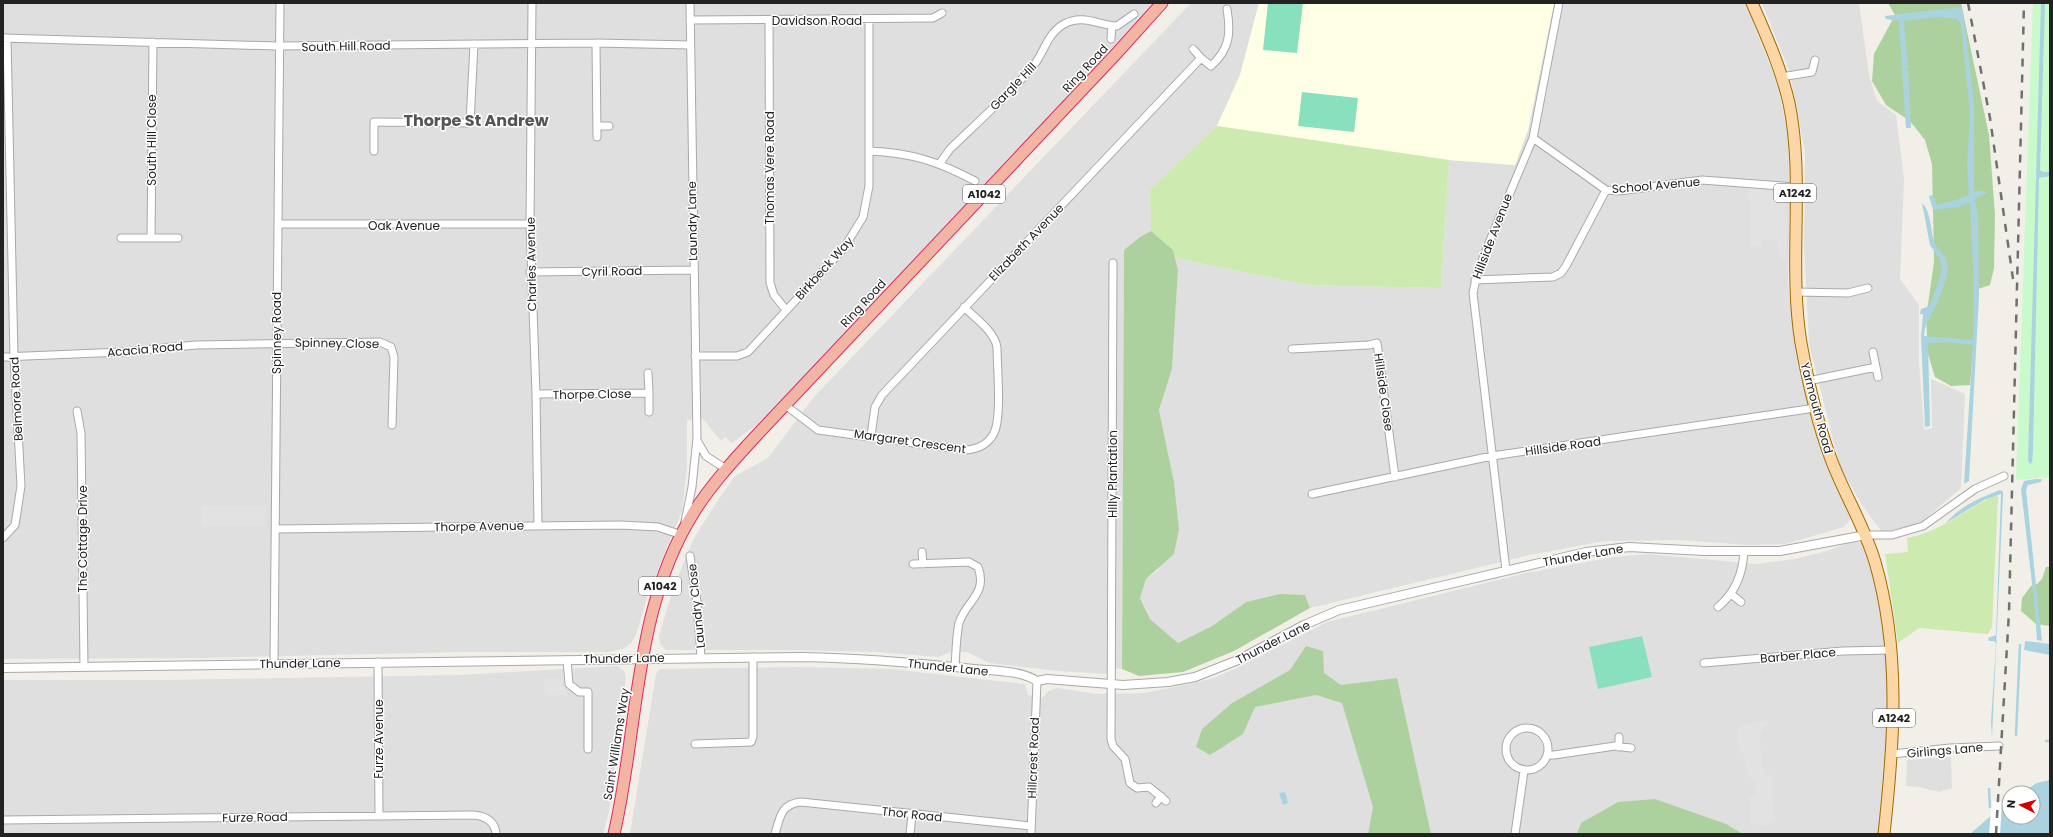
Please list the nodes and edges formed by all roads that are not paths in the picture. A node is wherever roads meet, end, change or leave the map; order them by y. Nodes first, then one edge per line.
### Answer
1 (280, 3) edge
2 (532, 3) edge
3 (690, 3) edge
4 (1162, 3) edge
5 (1559, 3) edge
6 (1752, 3) edge
7 (1227, 9) dead end
8 (942, 13) dead end
9 (1134, 14) dead end
10 (690, 20) junction
11 (769, 20) junction
12 (869, 20) junction
13 (1112, 26) junction
14 (5, 38) edge
15 (1111, 39) dead end
16 (153, 42) junction
17 (596, 43) junction
18 (474, 44) junction
19 (532, 44) junction
20 (690, 45) junction
21 (280, 46) junction
22 (1193, 49) dead end
23 (1201, 58) junction
24 (1815, 60) dead end
25 (1781, 77) junction
26 (597, 126) junction
27 (609, 126) dead end
28 (597, 137) dead end
29 (1533, 138) junction
30 (374, 151) dead end
31 (869, 151) junction
32 (940, 163) junction
33 (975, 181) dead end
34 (1795, 187) junction
35 (1606, 190) junction
36 (278, 224) junction
37 (530, 224) junction
38 (7, 227) edge
39 (121, 238) dead end
40 (151, 238) junction
41 (178, 238) dead end
42 (1113, 263) dead end
43 (693, 270) junction
44 (530, 272) junction
45 (1475, 280) junction
46 (1868, 288) dead end
47 (1795, 292) junction
48 (964, 307) junction
49 (786, 310) junction
50 (276, 343) junction
51 (1292, 349) dead end
52 (1873, 352) dead end
53 (695, 356) junction
54 (3, 357) edge
55 (14, 357) junction
56 (1876, 367) junction
57 (648, 374) dead end
58 (1878, 377) dead end
59 (1808, 381) junction
60 (648, 393) junction
61 (536, 394) junction
62 (785, 404) junction
63 (1815, 408) junction
64 (77, 411) dead end
65 (649, 412) dead end
66 (392, 425) dead end
67 (871, 436) junction
68 (697, 438) junction
69 (1492, 456) junction
70 (726, 469) junction
71 (2004, 476) dead end
72 (1395, 477) junction
73 (1312, 494) dead end
74 (538, 525) junction
75 (276, 529) junction
76 (1866, 534) junction
77 (682, 535) junction
78 (3, 538) edge
79 (1744, 551) junction
80 (922, 552) dead end
81 (690, 556) dead end
82 (913, 564) dead end
83 (923, 564) junction
84 (1506, 570) junction
85 (1731, 594) junction
86 (1741, 602) dead end
87 (1718, 608) dead end
88 (1891, 650) junction
89 (701, 657) junction
90 (753, 657) junction
91 (642, 658) junction
92 (567, 660) junction
93 (378, 662) junction
94 (1704, 663) dead end
95 (274, 664) junction
96 (84, 667) junction
97 (955, 667) junction
98 (3, 668) edge
99 (1036, 681) junction
100 (1111, 685) junction
101 (1619, 737) dead end
102 (695, 744) dead end
103 (1999, 746) dead end
104 (1619, 747) junction
105 (1632, 748) dead end
106 (588, 749) dead end
107 (1892, 754) junction
108 (1547, 755) junction
109 (1524, 771) junction
110 (1156, 803) dead end
111 (912, 815) junction
112 (379, 816) junction
113 (3, 820) edge
114 (1031, 826) junction
115 (496, 834) edge
116 (614, 834) edge
117 (775, 834) edge
118 (910, 834) edge
119 (1031, 834) edge
120 (1515, 834) edge
121 (1884, 834) edge

1 - 21 street, Spinney Road
2 - 19 street, Charles Avenue
3 - 10 street, Laundry Lane
4 - 62 highway, Ring Road / A1042
5 - 29 street, Hillside Avenue
6 - 25 main road, Yarmouth Road / A1242
7 - 23 street
8 - 12 street, Davidson Road
9 - 13 street
10 - 11 street, Davidson Road
10 - 20 street, Laundry Lane
11 - 12 street, Davidson Road
11 - 49 street, Thomas Vere Road
12 - 31 street, Birkbeck Way
13 - 15 street
13 - 32 street, Gargle Hill
14 - 16 street, South Hill Road
14 - 38 street, Belmore Road
16 - 21 street, South Hill Road
16 - 40 street, South Hill Close
17 - 19 street, South Hill Road
17 - 20 street, South Hill Road
17 - 26 street
18 - 19 street, South Hill Road
18 - 21 street, South Hill Road
18 - 30 street
19 - 37 street, Charles Avenue
20 - 43 street, Laundry Lane
21 - 36 street, Spinney Road
22 - 23 street
23 - 48 street, Elizabeth Avenue
24 - 25 street
25 - 34 main road, Yarmouth Road / A1242
26 - 27 street
26 - 28 street
29 - 35 street, School Avenue
29 - 45 street, Hillside Avenue
31 - 32 street
31 - 49 street, Birkbeck Way
32 - 33 street
34 - 35 street, School Avenue
34 - 47 main road, Yarmouth Road / A1242
35 - 45 street
36 - 37 street, Oak Avenue
36 - 50 street, Spinney Road
37 - 44 street, Charles Avenue
38 - 55 street, Belmore Road
39 - 40 street
40 - 41 street
42 - 100 street, Hilly Plantation
43 - 44 street, Cyril Road
43 - 53 street, Laundry Lane
44 - 61 street, Charles Avenue
45 - 69 street, Hillside Avenue
46 - 47 street
47 - 59 main road, Yarmouth Road / A1242
48 - 67 street, Elizabeth Avenue
48 - 67 street, Margaret Crescent
49 - 53 street, Birkbeck Way
50 - 55 street, Acacia Road
50 - 66 street, Spinney Close
50 - 75 street, Spinney Road
51 - 72 street, Hillside Close
52 - 56 street
53 - 68 street, Laundry Lane
54 - 55 street, Acacia Road
55 - 78 street, Belmore Road
56 - 58 street
56 - 59 street
57 - 60 street, Thorpe Close
59 - 63 main road, Yarmouth Road / A1242
60 - 61 street, Thorpe Close
60 - 65 street, Thorpe Close
61 - 74 street, Charles Avenue
62 - 67 street, Margaret Crescent
62 - 70 highway, Ring Road / A1042
63 - 69 street, Hillside Road
63 - 76 main road, Yarmouth Road / A1242
64 - 96 street, The Cottage Drive
68 - 70 street, Laundry Lane
68 - 77 street, Laundry Lane
69 - 72 street, Hillside Road
69 - 84 street, Hillside Avenue
70 - 77 highway, Ring Road / A1042
71 - 76 street
72 - 73 street, Hillside Road
74 - 75 street, Thorpe Avenue
74 - 77 street, Thorpe Avenue
75 - 95 street, Spinney Road
76 - 79 street, Thunder Lane
76 - 88 main road, Yarmouth Road / A1242
77 - 91 highway, Ring Road / A1042
79 - 84 street, Thunder Lane
79 - 85 street
80 - 83 street
81 - 89 street, Laundry Close
82 - 83 street
83 - 97 street
84 - 100 street, Thunder Lane
85 - 86 street
85 - 87 street
88 - 94 street, Barber Place
88 - 107 main road, Yarmouth Road / A1242
89 - 90 street, Thunder Lane
89 - 91 street, Thunder Lane
90 - 97 street, Thunder Lane
90 - 102 street
91 - 92 street, Thunder Lane
91 - 116 highway, Saint Williams Way / A1042
92 - 93 street, Thunder Lane
92 - 106 street
93 - 95 street, Thunder Lane
93 - 112 street, Furze Avenue
95 - 96 street, Thunder Lane
96 - 98 street, Thunder Lane
97 - 99 street, Thunder Lane
99 - 100 street, Thunder Lane
99 - 114 street, Hillcrest Road
100 - 110 street, Hilly Plantation
101 - 104 street
103 - 107 street, Girlings Lane
104 - 105 street
104 - 108 street
107 - 121 main road, Yarmouth Road / A1242
108 - 109 street
108 - 109 street
109 - 120 street
111 - 114 street, Thor Road
111 - 117 street, Thor Road
111 - 118 street
112 - 113 street, Furze Road
112 - 115 street, Furze Road
114 - 119 street, Hillcrest Road

